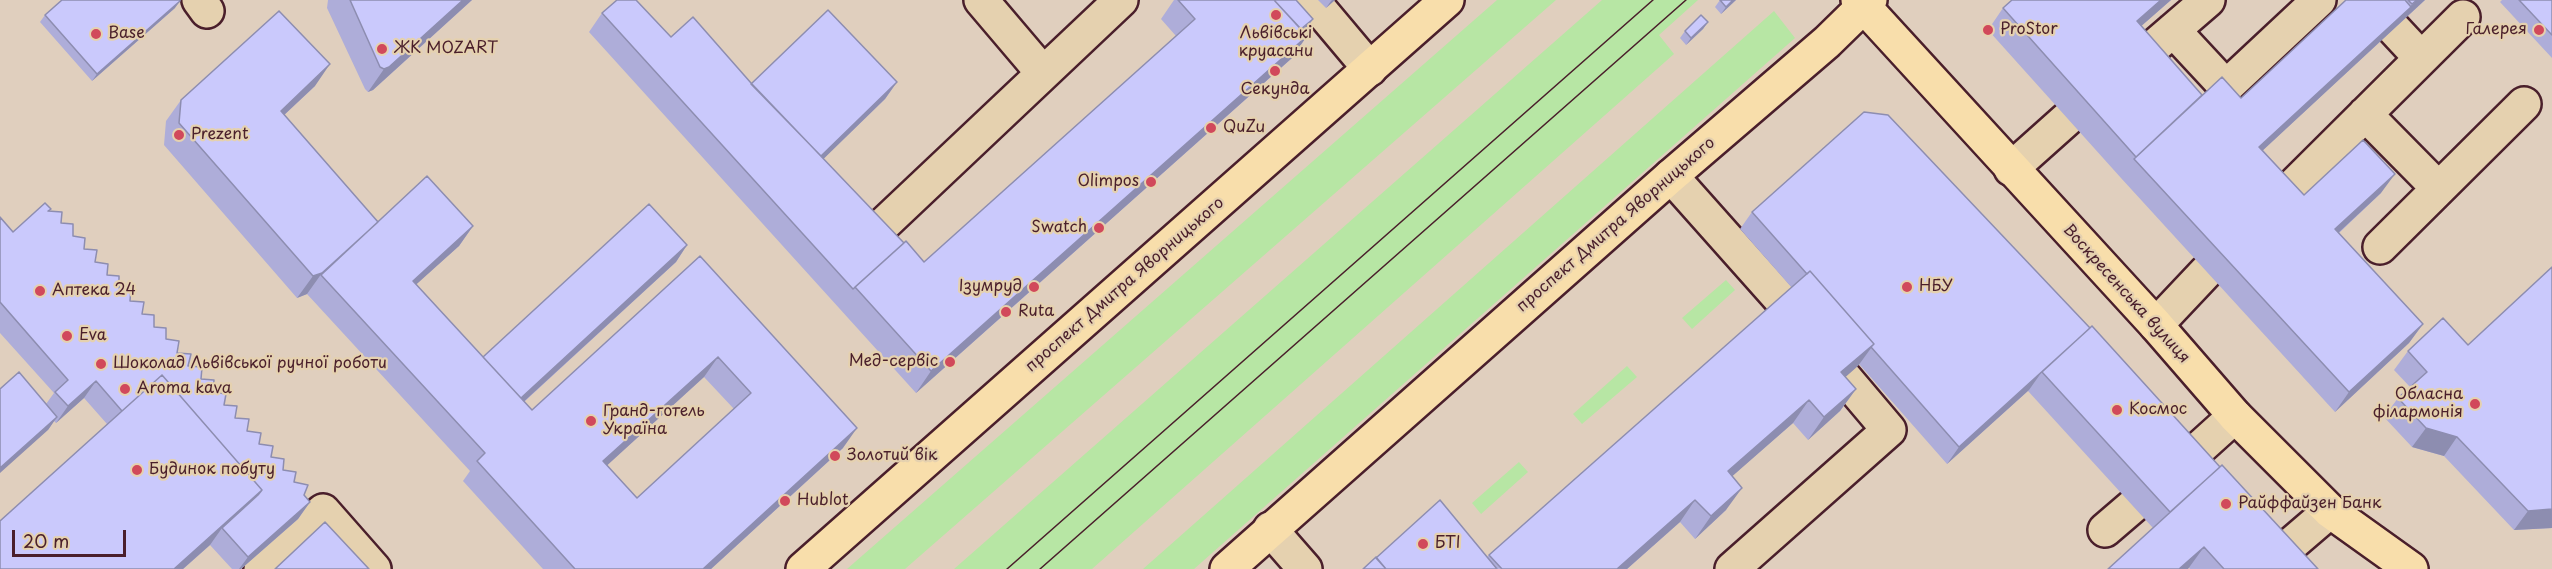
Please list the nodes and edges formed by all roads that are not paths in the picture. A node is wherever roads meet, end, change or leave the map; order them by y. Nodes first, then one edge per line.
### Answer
1 (981, 0) edge
2 (1121, 0) edge
3 (1312, 0) edge
4 (1447, 0) edge
5 (2208, 0) edge
6 (2319, 0) edge
7 (1864, 2) edge
8 (2463, 17) dead end
9 (2394, 29) edge
10 (2173, 30) junction
11 (2421, 58) junction
12 (2137, 60) edge
13 (1370, 69) junction
14 (1043, 73) junction
15 (2524, 104) dead end
16 (2366, 114) junction
17 (2067, 119) dead end
18 (2011, 170) junction
19 (1671, 176) junction
20 (2438, 188) junction
21 (2278, 201) edge
22 (885, 223) edge
23 (2380, 247) dead end
24 (2206, 272) dead end
25 (1784, 303) edge
26 (2156, 325) junction
27 (1845, 378) edge
28 (2235, 416) junction
29 (2184, 462) edge
30 (2133, 506) dead end
31 (2330, 511) junction
32 (1270, 529) junction
33 (2105, 530) dead end
34 (2274, 559) edge
35 (261, 569) edge
36 (374, 569) edge
37 (803, 569) edge
38 (1227, 569) edge
39 (1305, 569) edge
40 (1732, 569) edge
41 (2411, 569) edge

1 - 14 lane
2 - 14 lane
3 - 13 lane
4 - 13 main road, проспект Дмитра Яворницького
5 - 10 lane
6 - 10 lane
7 - 18 main road, Воскресенська вулиця
7 - 19 main road, проспект Дмитра Яворницького
8 - 11 lane
9 - 11 lane
10 - 12 lane
11 - 16 lane
13 - 37 main road, проспект Дмитра Яворницького
14 - 22 lane
15 - 20 lane
16 - 20 lane
16 - 21 lane
17 - 18 lane
18 - 26 main road, Воскресенська вулиця
19 - 25 lane
19 - 32 main road, проспект Дмитра Яворницького
20 - 23 lane
24 - 26 lane
26 - 28 main road, Воскресенська вулиця
27 - 40 lane
28 - 29 lane
28 - 31 main road, Воскресенська вулиця
30 - 33 lane
31 - 34 lane
31 - 41 main road, Воскресенська вулиця
32 - 38 main road, проспект Дмитра Яворницького
32 - 39 lane
35 - 36 lane

